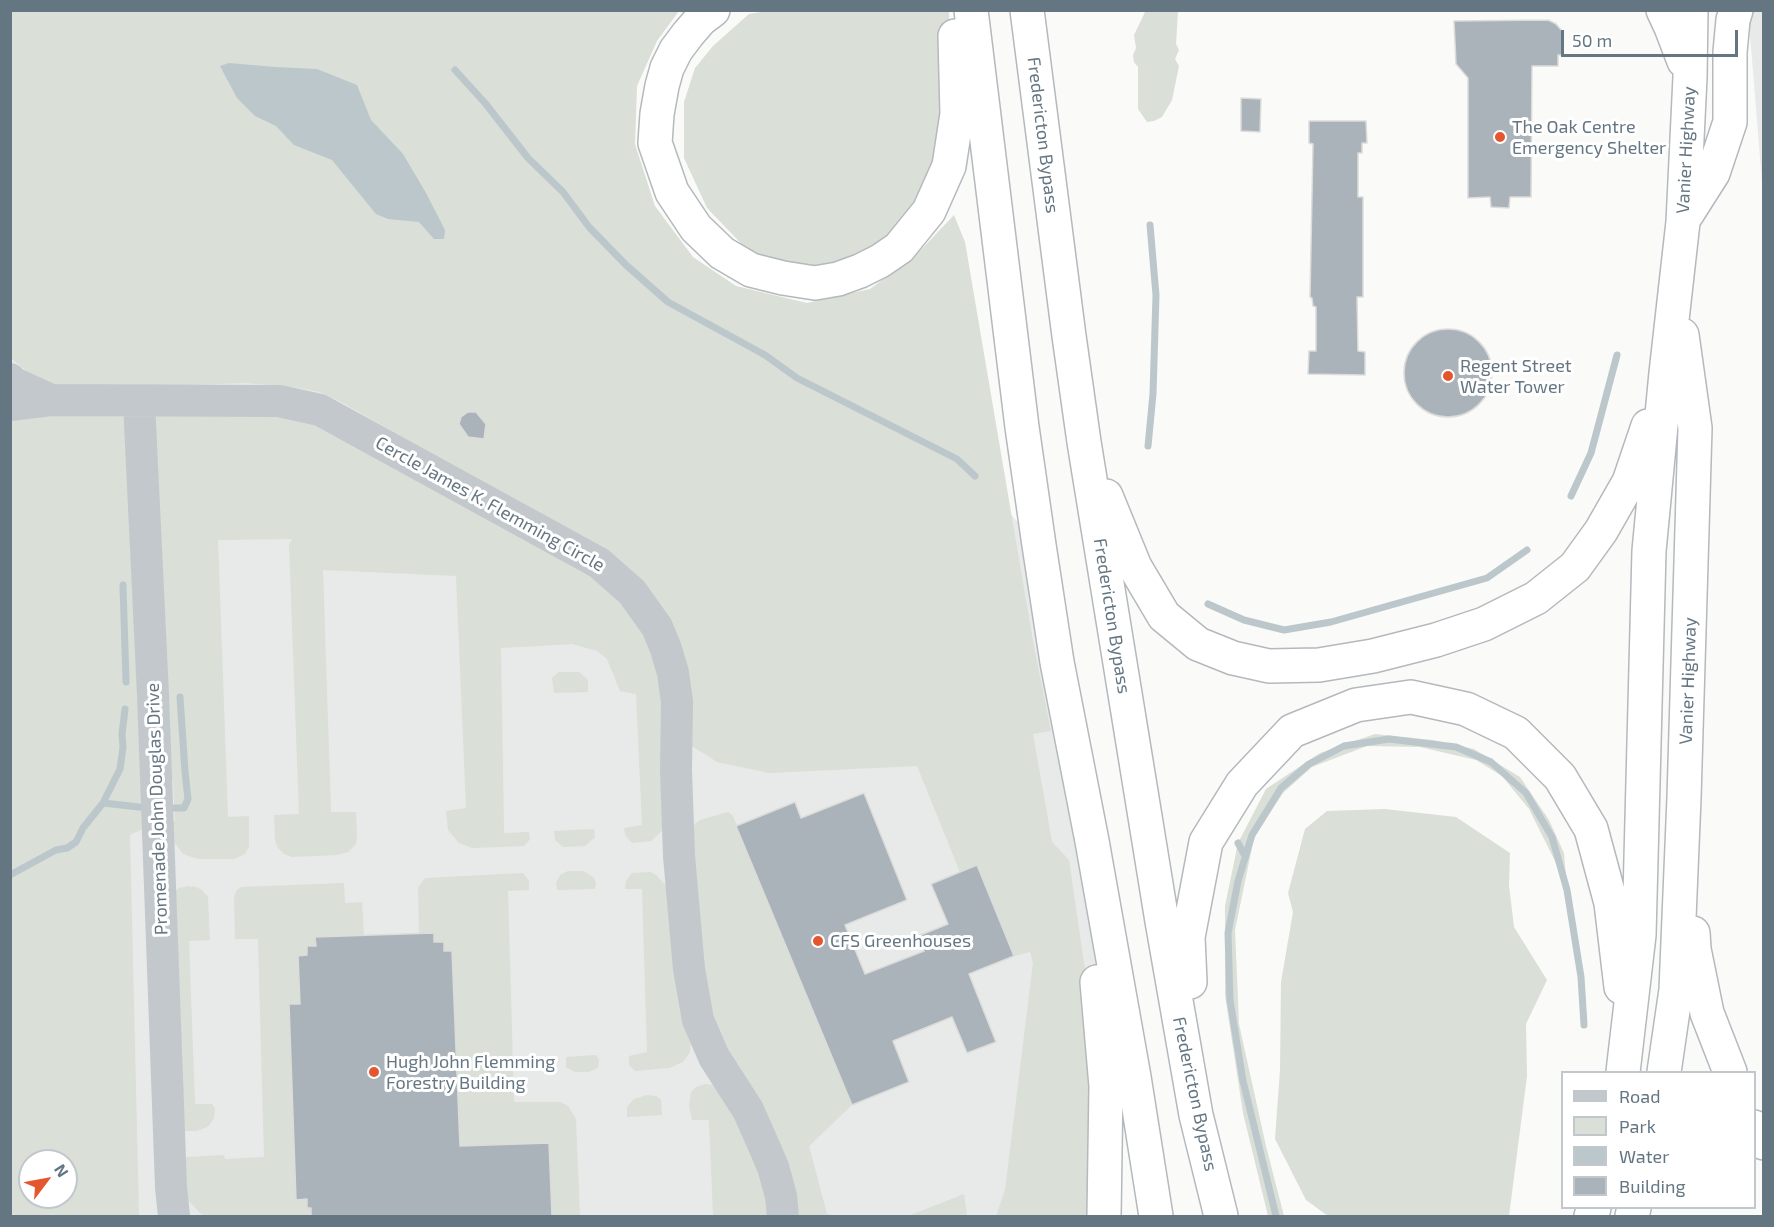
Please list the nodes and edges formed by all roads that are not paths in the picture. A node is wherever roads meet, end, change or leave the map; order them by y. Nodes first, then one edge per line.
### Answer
1 (713, 10) edge
2 (956, 10) edge
3 (971, 10) edge
4 (1027, 10) edge
5 (1663, 10) edge
6 (1691, 10) edge
7 (1736, 10) edge
8 (1690, 77) junction
9 (1683, 222) junction
10 (1676, 290) junction
11 (1666, 373) junction
12 (10, 378) edge
13 (51, 400) junction
14 (139, 402) junction
15 (10, 405) edge
16 (1084, 442) junction
17 (1057, 662) junction
18 (1684, 798) junction
19 (1626, 1057) edge
20 (1664, 1071) edge
21 (1730, 1071) edge
22 (1196, 1115) junction
23 (1756, 1129) edge
24 (1764, 1143) edge
25 (174, 1216) edge
26 (783, 1216) edge
27 (1104, 1216) edge
28 (1156, 1216) edge
29 (1221, 1216) edge

1 - 2 highway
3 - 17 highway
4 - 16 highway, Fredericton Bypass
5 - 8 highway
6 - 8 highway, Vanier Highway
7 - 9 highway
8 - 9 highway, Vanier Highway
9 - 10 highway, Vanier Highway
10 - 11 highway, Vanier Highway
10 - 18 highway, Vanier Highway
11 - 16 highway
11 - 19 highway, Vanier Highway
12 - 13 street, Cercle James K. Flemming Circle
13 - 14 street, Cercle James K. Flemming Circle
13 - 15 street, Cercle James K. Flemming Circle
14 - 25 street, Promenade John Douglas Drive
14 - 26 street, Cercle James K. Flemming Circle
16 - 22 highway, Fredericton Bypass
17 - 27 highway
17 - 28 highway
18 - 20 highway, Vanier Highway
18 - 21 highway
19 - 22 highway
22 - 29 highway, Fredericton Bypass
23 - 24 highway

